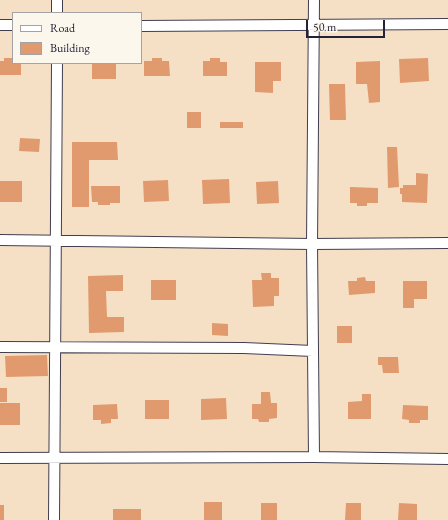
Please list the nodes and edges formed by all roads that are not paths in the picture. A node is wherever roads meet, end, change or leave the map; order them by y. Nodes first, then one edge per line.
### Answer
1 (57, 0) edge
2 (314, 0) edge
3 (57, 12) edge
4 (448, 24) edge
5 (0, 25) edge
6 (12, 25) edge
7 (314, 25) junction
8 (142, 26) edge
9 (57, 64) edge
10 (0, 240) edge
11 (56, 240) junction
12 (448, 243) edge
13 (312, 244) junction
14 (0, 347) edge
15 (55, 347) junction
16 (313, 351) junction
17 (54, 457) junction
18 (314, 457) junction
19 (0, 458) edge
20 (448, 459) edge
21 (54, 520) edge

1 - 3 street
2 - 7 street
4 - 7 street
5 - 6 street
7 - 8 street
7 - 13 street
9 - 11 street
10 - 11 street
11 - 13 street
11 - 15 street
12 - 13 street
13 - 16 street
14 - 15 street
15 - 16 street
15 - 17 street
16 - 18 street
17 - 18 street
17 - 19 street
17 - 21 street
18 - 20 street

